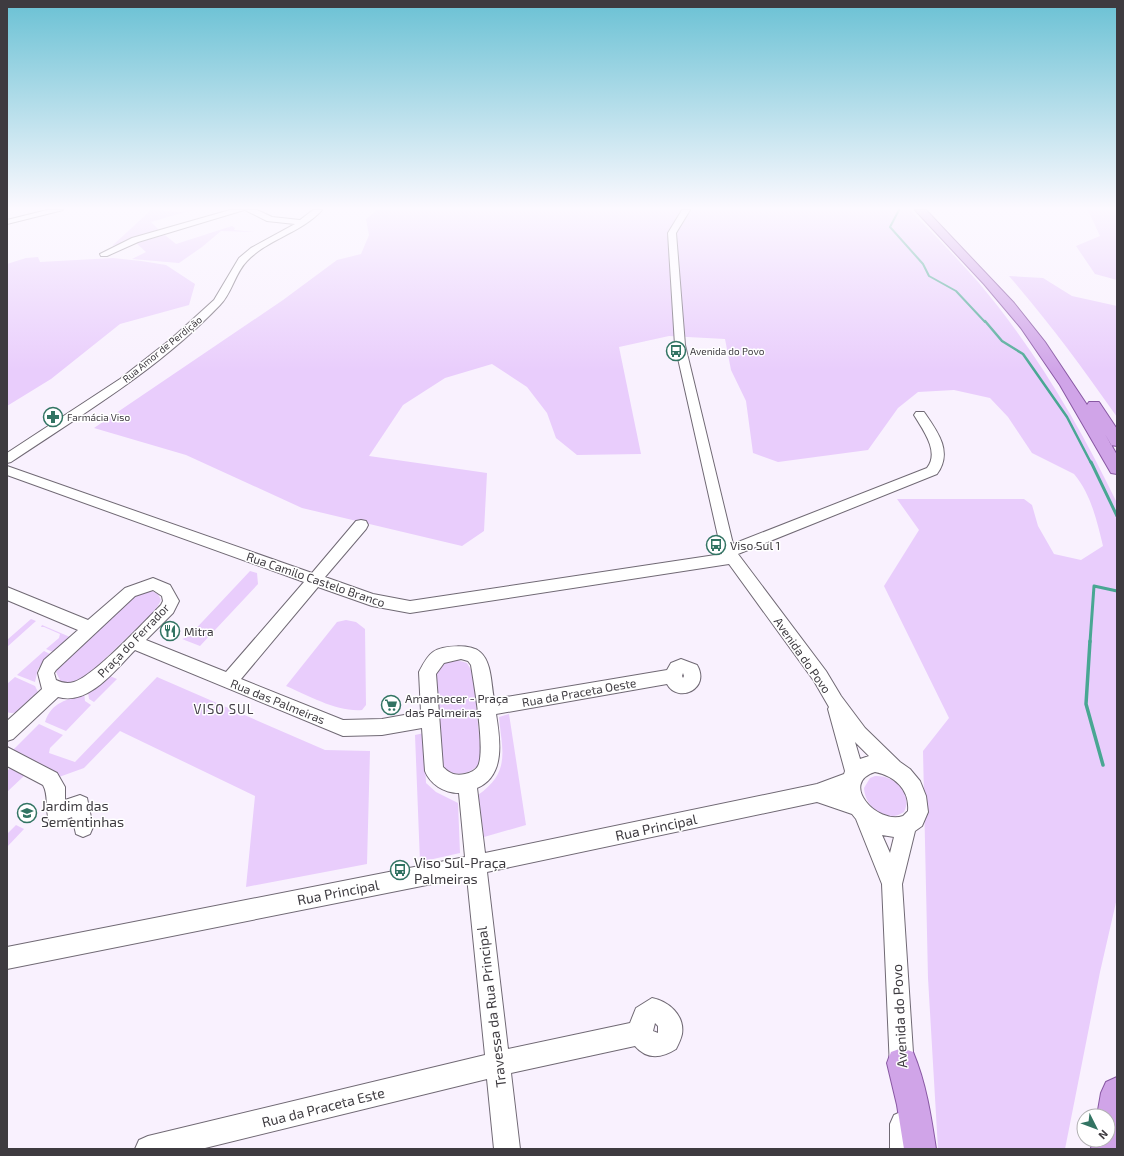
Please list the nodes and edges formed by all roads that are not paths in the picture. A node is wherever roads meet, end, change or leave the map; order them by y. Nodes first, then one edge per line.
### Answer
1 (240, 264) edge
2 (674, 264) edge
3 (972, 264) edge
4 (983, 264) edge
5 (920, 415) dead end
6 (1117, 441) edge
7 (7, 458) edge
8 (1117, 469) edge
9 (7, 470) edge
10 (361, 525) dead end
11 (730, 555) junction
12 (315, 580) junction
13 (7, 592) edge
14 (90, 628) junction
15 (133, 642) junction
16 (673, 676) dead end
17 (229, 681) junction
18 (54, 689) junction
19 (835, 701) junction
20 (485, 708) junction
21 (429, 719) junction
22 (7, 734) edge
23 (7, 756) edge
24 (893, 768) junction
25 (852, 776) junction
26 (467, 783) junction
27 (817, 793) junction
28 (860, 810) junction
29 (907, 825) junction
30 (83, 827) dead end
31 (474, 865) junction
32 (892, 884) junction
33 (7, 958) edge
34 (641, 1033) dead end
35 (902, 1063) junction
36 (497, 1064) junction
37 (1117, 1093) edge
38 (148, 1149) edge
39 (507, 1149) edge
40 (903, 1149) edge
41 (920, 1149) edge
42 (1107, 1149) edge

1 - 7 street, Rua Amor de Perdição
2 - 11 street
3 - 8 main road
4 - 6 main road
5 - 11 street, Rua Camilo Castelo Branco
9 - 12 street, Rua Camilo Castelo Branco
10 - 12 street
11 - 12 street, Rua Camilo Castelo Branco
11 - 19 street, Avenida do Povo
12 - 17 street
13 - 14 street
14 - 15 street, Praça do Ferrador
14 - 18 street, Praça do Ferrador
15 - 17 street, Rua das Palmeiras
15 - 18 street, Praça do Ferrador
16 - 20 street, Rua da Praceta Oeste
17 - 21 street, Rua das Palmeiras
18 - 22 street
19 - 24 street, Avenida do Povo
19 - 25 street, Avenida do Povo
20 - 21 street
20 - 26 street
21 - 26 street
23 - 30 street
24 - 25 street, Avenida do Povo
24 - 29 street, Avenida do Povo
25 - 27 street, Rua Principal
25 - 28 street, Avenida do Povo
26 - 31 street, Travessa da Rua Principal
27 - 28 street
27 - 31 street, Rua Principal
28 - 29 street
28 - 32 street, Avenida do Povo
29 - 32 street, Avenida do Povo
31 - 33 street, Rua Principal
31 - 36 street, Travessa da Rua Principal
32 - 35 street, Avenida do Povo
34 - 36 street, Rua da Praceta Este
35 - 40 street, Avenida do Povo
35 - 41 main road
36 - 38 street, Rua da Praceta Este
36 - 39 street, Travessa da Rua Principal
37 - 42 main road

